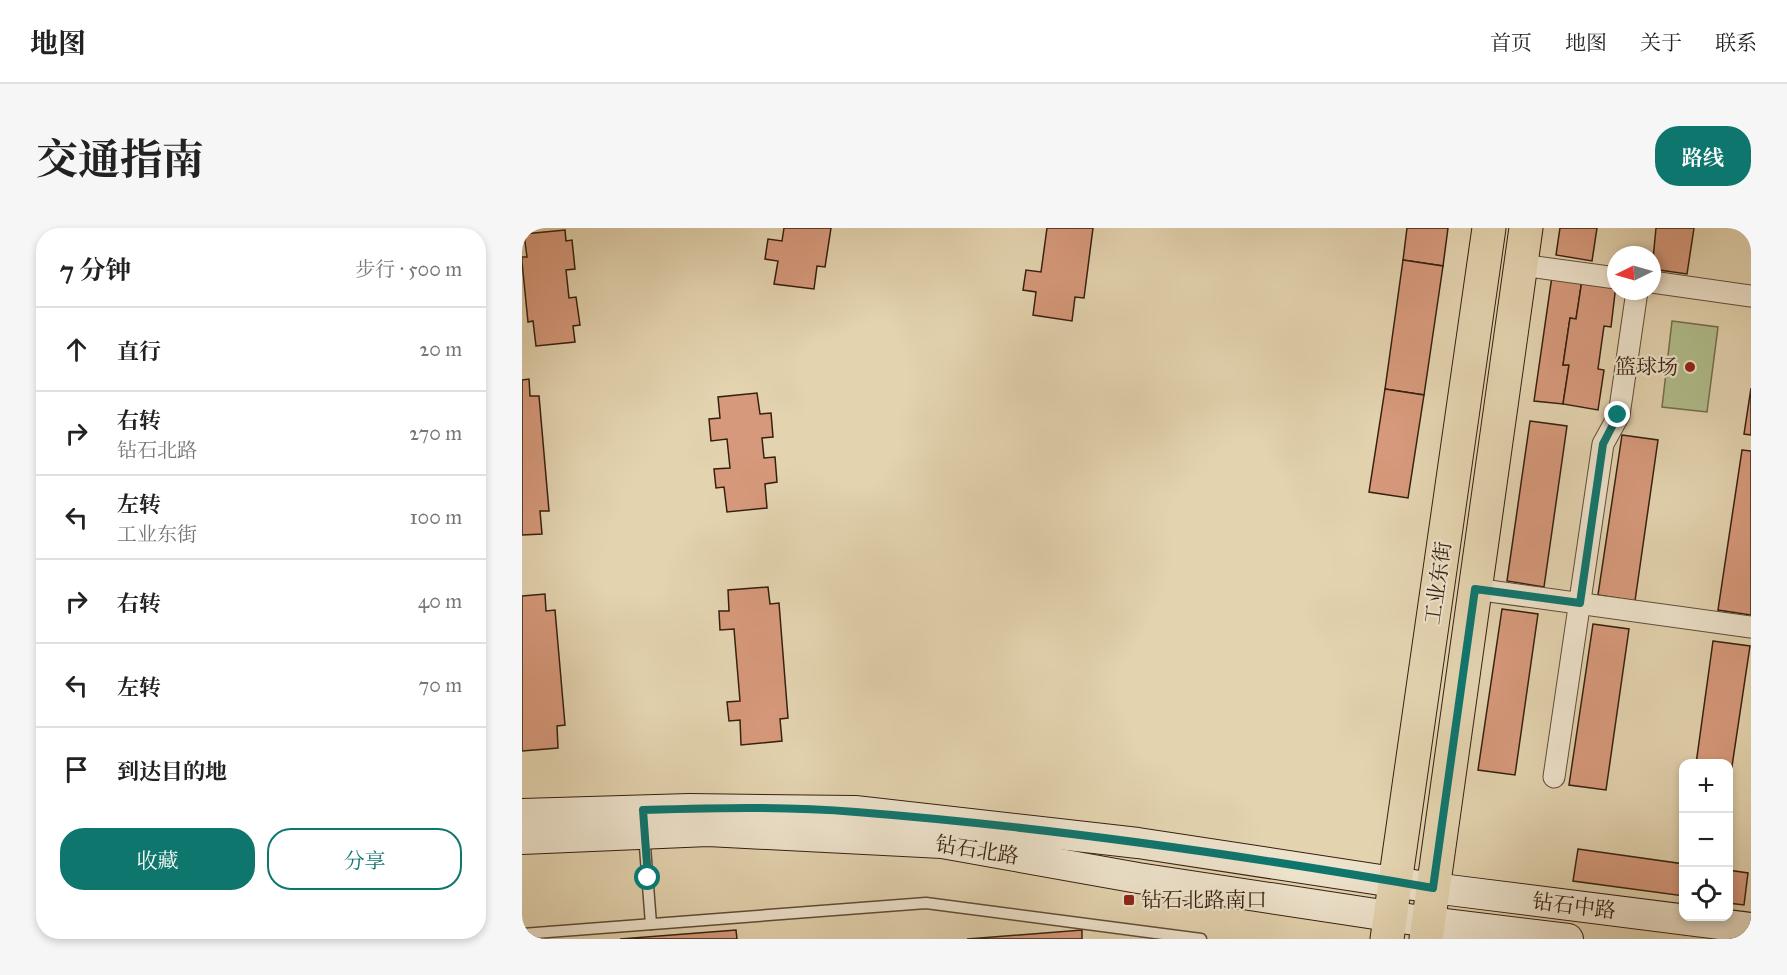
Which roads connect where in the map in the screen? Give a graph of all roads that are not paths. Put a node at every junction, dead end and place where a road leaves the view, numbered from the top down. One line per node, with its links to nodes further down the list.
1 (1489, 228): 15 (main road, 工业东街)
2 (1526, 228): 3 (main road, 工业东街)
3 (1521, 265): 4 (street); 8 (main road, 工业东街)
4 (1607, 277)
5 (1661, 283): 6 (street)
6 (1751, 296)
7 (1636, 300): 9 (street)
8 (1475, 589): 9 (street); 16 (main road, 工业东街)
9 (1580, 603): 10 (street); 11 (street)
10 (1751, 627)
11 (1554, 777)
12 (522, 814): 13 (main road, 钻石北路)
13 (643, 821): 14 (main road, 钻石北路); 15 (main road, 钻石北路); 17 (lane); 18 (main road, 钻石北路)
14 (522, 839)
15 (1395, 882): 16 (main road, 钻石北路); 18 (main road, 工业东街)
16 (1433, 888): 19 (main road, 钻石中路); 20 (main road, 工业东街)
17 (651, 924): 21 (lane); 22 (lane)
18 (1389, 927): 20 (main road, 钻石北路)
19 (1751, 928)
20 (1427, 931): 23 (main road, 钻石中路)
21 (522, 934)
22 (1201, 939)
23 (1568, 939)

